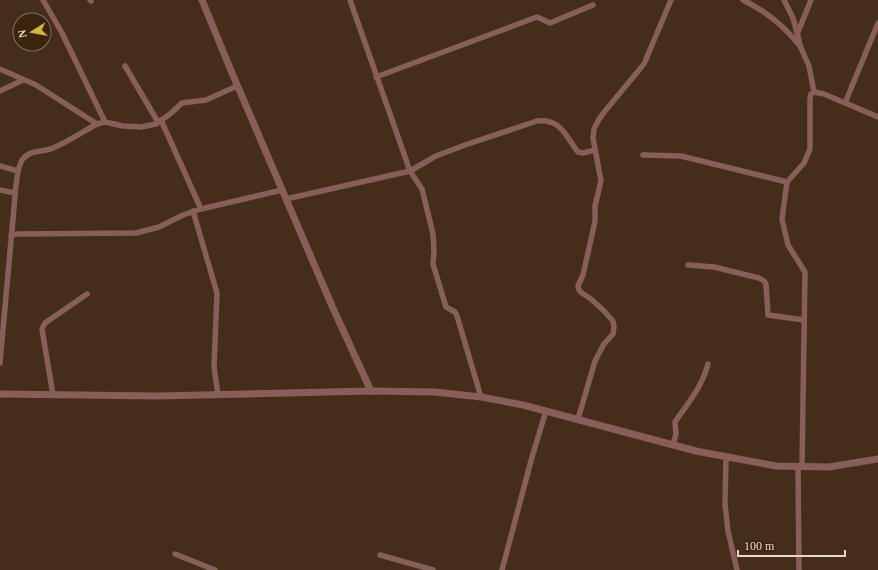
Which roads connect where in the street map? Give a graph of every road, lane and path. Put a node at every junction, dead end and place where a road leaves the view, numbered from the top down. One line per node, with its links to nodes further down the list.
1 (43, 0): 22 (street)
2 (202, 0): 16 (street)
3 (350, 0): 14 (street)
4 (671, 0): 24 (street)
5 (743, 0): 11 (street)
6 (784, 0): 10 (street)
7 (810, 0): 10 (street)
8 (593, 5): 14 (street)
9 (878, 23): 19 (street)
10 (798, 32): 11 (street)
11 (802, 48): 18 (street)
12 (125, 66): 21 (street)
13 (0, 69): 15 (street)
14 (376, 77): 28 (street)
15 (24, 80): 17 (street); 23 (street)
16 (237, 86): 21 (street); 31 (street)
17 (0, 91)
18 (814, 92): 19 (street); 29 (street)
19 (845, 103): 20 (street)
20 (878, 117)
21 (160, 121): 22 (street); 34 (street)
22 (105, 122): 23 (street)
23 (97, 124): 27 (street)
24 (595, 150): 28 (street); 48 (street)
25 (643, 155): 29 (street)
26 (0, 166): 27 (street)
27 (18, 171): 32 (street)
28 (410, 171): 33 (street); 46 (street)
29 (787, 182): 39 (street)
30 (0, 190): 32 (street)
31 (282, 190): 33 (street); 34 (street)
32 (15, 193): 36 (street)
33 (286, 199): 42 (street)
34 (201, 209): 35 (street)
35 (193, 212): 36 (street); 45 (street)
36 (11, 235): 40 (street)
37 (688, 265): 39 (street)
38 (87, 294): 44 (street)
39 (804, 320): 52 (street)
40 (0, 364)
41 (708, 364): 49 (street)
42 (371, 391): 45 (street); 46 (street)
43 (0, 394): 44 (street)
44 (53, 395): 45 (street)
45 (218, 395)
46 (481, 397): 47 (street)
47 (546, 411): 48 (street); 57 (street)
48 (578, 419): 49 (street)
49 (673, 445): 50 (street)
50 (726, 457): 52 (street); 58 (street)
51 (878, 459): 52 (street)
52 (800, 467): 59 (street)
53 (175, 554): 55 (street)
54 (380, 555): 56 (street)
55 (215, 570)
56 (433, 570)
57 (502, 570)
58 (737, 570)
59 (799, 570)

